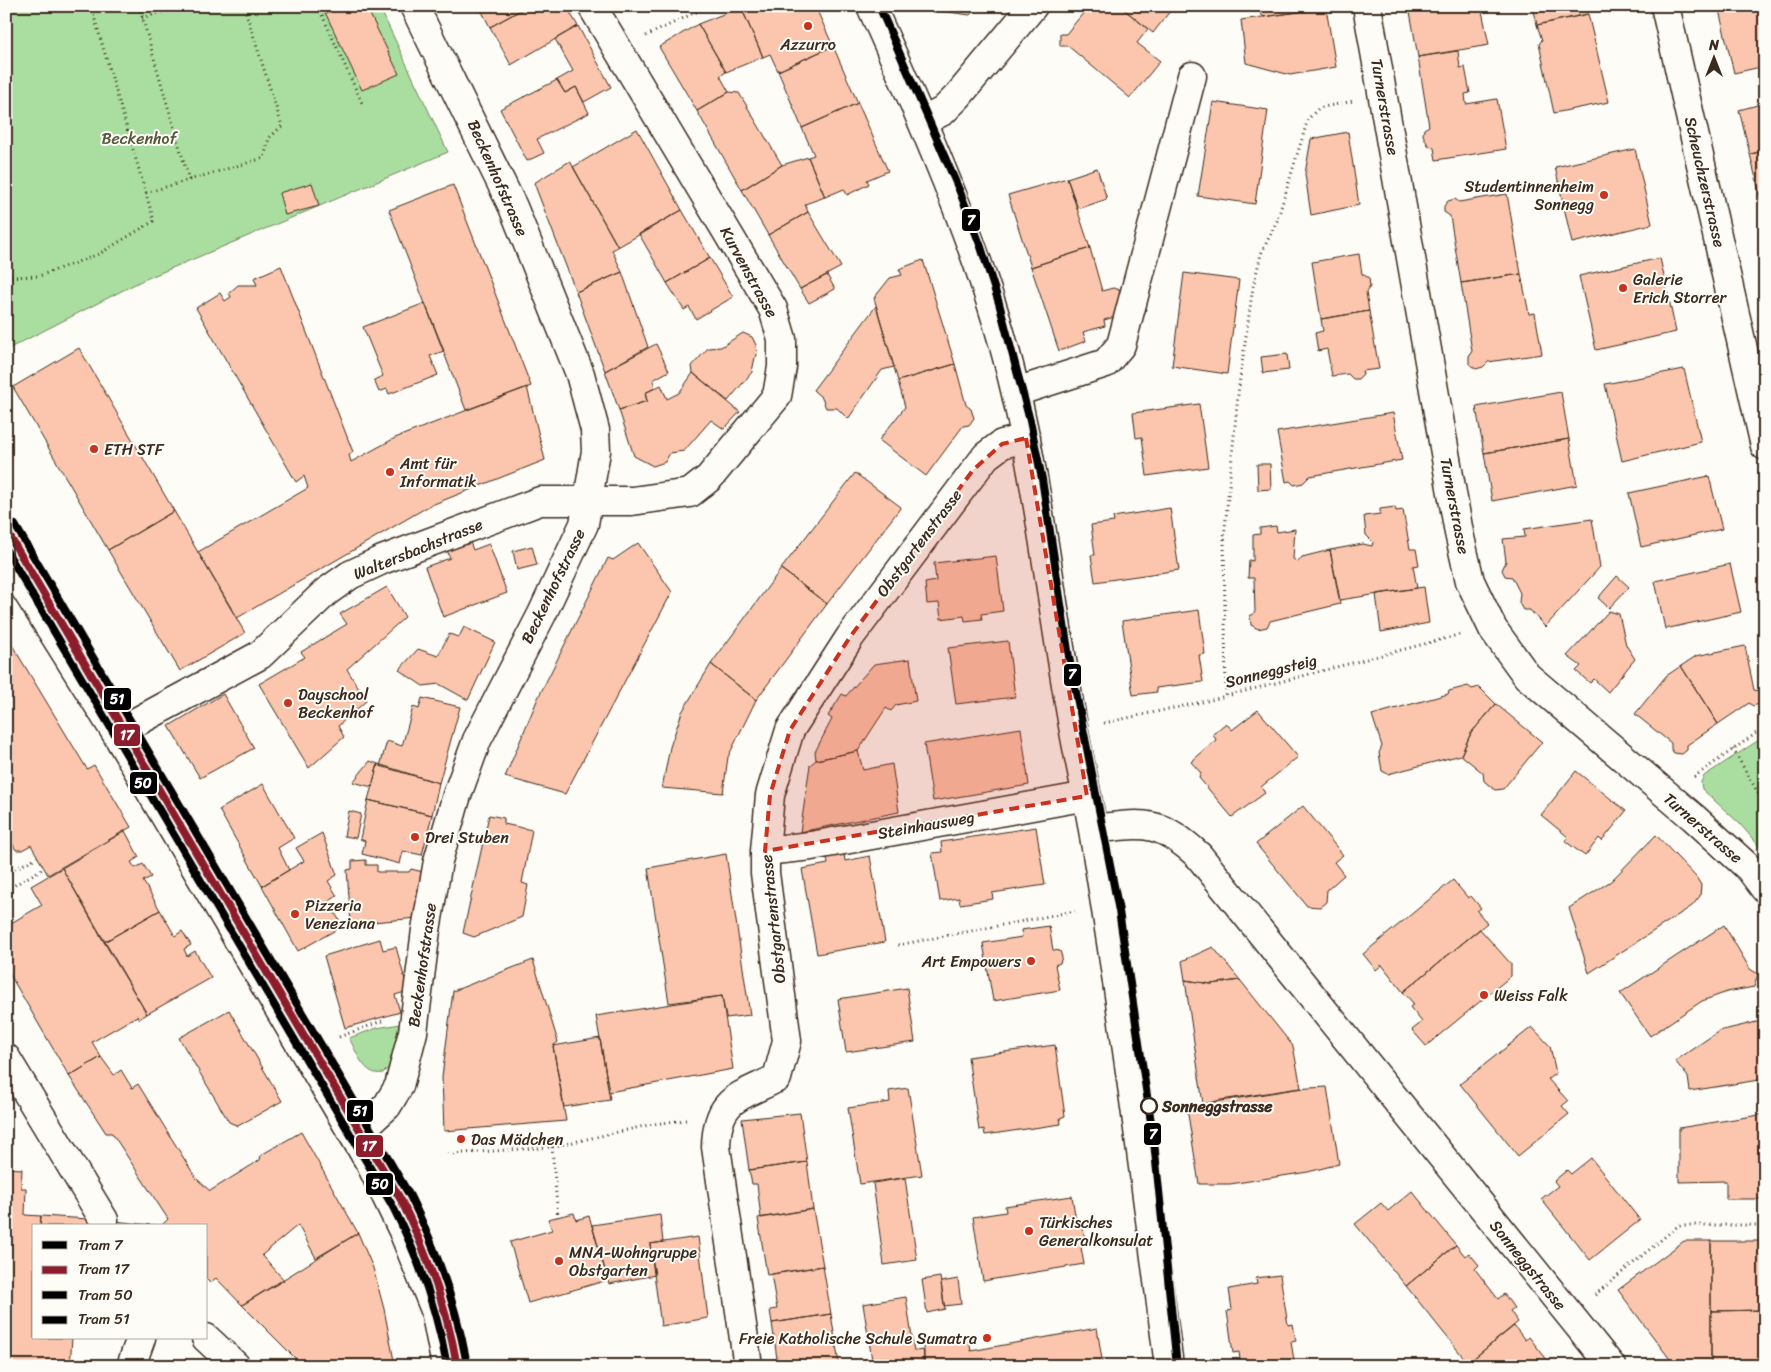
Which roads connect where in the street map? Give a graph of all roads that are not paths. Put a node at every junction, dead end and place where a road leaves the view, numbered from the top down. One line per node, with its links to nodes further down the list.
1 (414, 6): 12 (street, Beckenhofstrasse)
2 (592, 6): 12 (street, Kurvenstrasse)
3 (871, 6): 8 (street)
4 (1034, 6): 8 (street)
5 (1367, 6): 18 (street, Turnerstrasse)
6 (1665, 6): 11 (street, Scheuchzerstrasse)
7 (1192, 76): 9 (street)
8 (922, 122): 9 (street)
9 (1016, 392): 10 (street)
10 (1026, 438): 15 (street); 17 (street, Obstgartenstrasse)
11 (1765, 446)
12 (587, 501): 14 (street, Waltersbachstrasse); 20 (street, Beckenhofstrasse)
13 (6, 558): 14 (street)
14 (116, 733): 20 (street)
15 (1087, 796): 16 (street); 17 (street, Steinhausweg)
16 (1093, 829): 28 (street); 29 (street, Sonneggstrasse)
17 (764, 851): 27 (street, Obstgartenstrasse)
18 (1765, 889)
19 (6, 1058): 21 (street)
20 (354, 1136): 26 (street)
21 (104, 1220)
22 (140, 1340): 24 (street)
23 (208, 1340): 25 (street)
24 (131, 1366)
25 (236, 1366)
26 (446, 1366)
27 (748, 1366)
28 (1169, 1366)
29 (1611, 1366)

